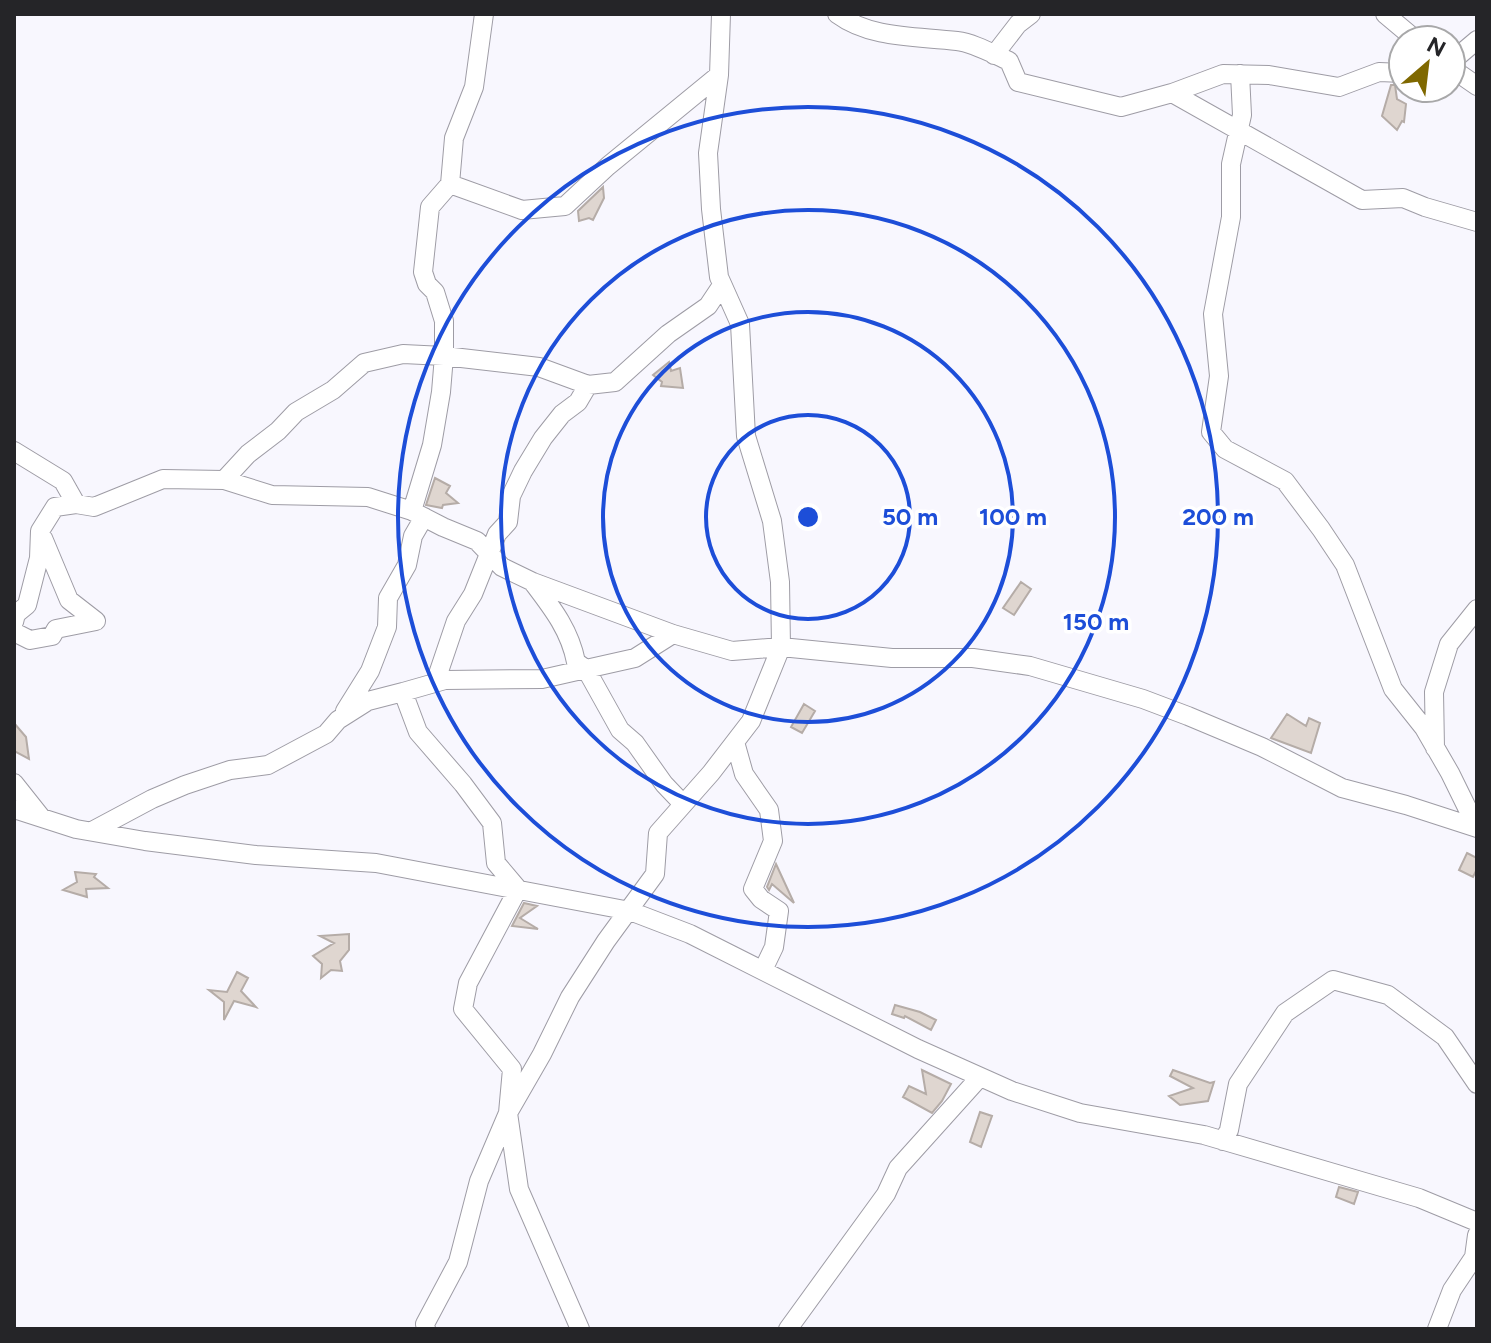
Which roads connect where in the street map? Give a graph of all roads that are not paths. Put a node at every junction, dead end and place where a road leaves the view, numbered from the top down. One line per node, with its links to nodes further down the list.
1 (484, 14): 12 (street)
2 (721, 14): 9 (street)
3 (837, 14): 5 (street)
4 (1031, 14): 6 (street)
5 (874, 22): 6 (street)
6 (994, 55): 10 (street)
7 (1387, 72): 8 (street)
8 (1240, 74): 10 (street); 11 (street)
9 (719, 75): 12 (street); 14 (street)
10 (1172, 93): 11 (street)
11 (1238, 132): 13 (street); 34 (street)
12 (450, 184): 15 (street)
13 (1477, 222)
14 (722, 285): 16 (street); 28 (street)
15 (444, 356): 16 (street); 18 (street); 20 (street)
16 (588, 385): 22 (street)
17 (14, 451): 19 (street)
18 (224, 480): 19 (street); 20 (street)
19 (76, 504): 21 (street)
20 (418, 514): 22 (street); 32 (street)
21 (40, 531): 25 (street); 26 (street)
22 (490, 554): 23 (street); 30 (street)
23 (533, 582): 27 (street); 29 (street)
24 (1477, 609): 34 (street)
25 (14, 622)
26 (14, 632)
27 (673, 634): 28 (street); 29 (street)
28 (781, 647): 33 (street); 34 (street)
29 (586, 669): 30 (street); 36 (street)
30 (435, 683): 31 (street)
31 (403, 692): 32 (street); 40 (street)
32 (338, 720): 39 (street)
33 (735, 742): 36 (street); 42 (street)
34 (1435, 748)
35 (14, 783): 38 (street)
36 (683, 804): 41 (street)
37 (14, 809): 38 (street)
38 (41, 817): 39 (street)
39 (92, 831): 40 (street)
40 (518, 889): 41 (street); 45 (street)
41 (630, 911): 42 (street); 45 (street)
42 (763, 970): 43 (street)
43 (979, 1078): 46 (street); 49 (street)
44 (1477, 1084): 46 (street)
45 (508, 1113): 50 (street); 51 (street)
46 (1223, 1141): 47 (street)
47 (1477, 1222)
48 (1477, 1235): 53 (street)
49 (800, 1321): 52 (street)
50 (426, 1329)
51 (580, 1329)
52 (788, 1329)
53 (1437, 1329)

